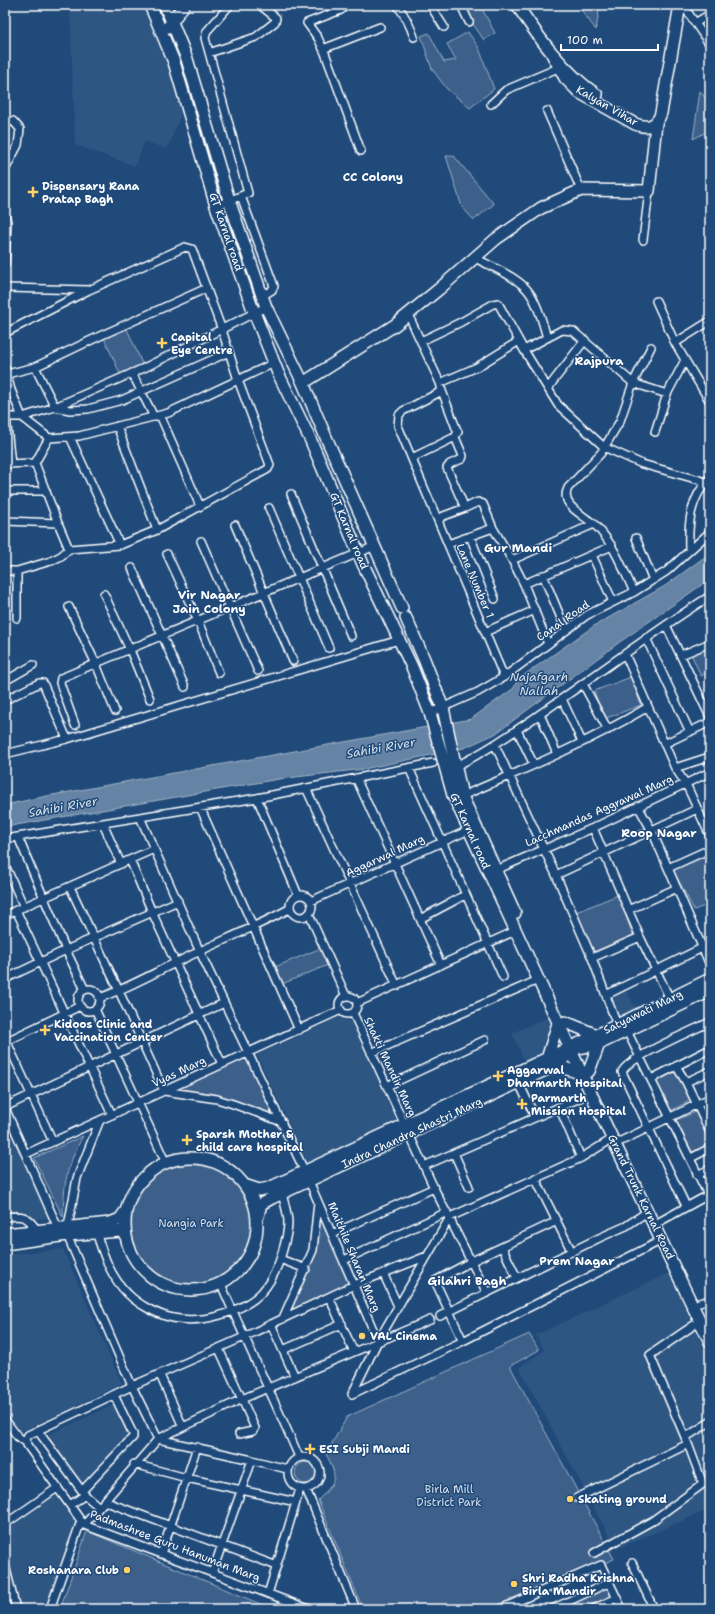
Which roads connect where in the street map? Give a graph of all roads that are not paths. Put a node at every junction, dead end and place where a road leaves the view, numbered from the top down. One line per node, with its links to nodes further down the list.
1 (150, 5): 14 (main road, GT Karnal road)
2 (184, 5): 15 (main road); 22 (main road)
3 (230, 5): 25 (street)
4 (260, 5): 25 (street)
5 (347, 5): 24 (street)
6 (397, 5): 21 (street)
7 (430, 5): 19 (street)
8 (461, 5): 16 (street)
9 (517, 5): 26 (main road)
10 (674, 5): 30 (main road)
11 (682, 5): 17 (street); 30 (main road)
12 (168, 7): 14 (main road); 15 (main road, GT Karnal road)
13 (710, 14): 17 (street)
14 (157, 21): 20 (main road, GT Karnal road)
15 (172, 22): 20 (main road); 22 (main road, GT Karnal road)
16 (469, 22)
17 (695, 23): 23 (street)
18 (380, 27): 24 (street)
19 (444, 27)
20 (162, 33): 38 (main road, GT Karnal road)
21 (414, 37)
22 (179, 40): 37 (main road, GT Karnal road)
23 (709, 43)
24 (323, 49): 32 (street)
25 (209, 53): 36 (street)
26 (552, 54): 27 (main road, Kalyan Vihar); 30 (main road)
27 (558, 68): 28 (street); 30 (main road, Kalyan Vihar)
28 (491, 104)
29 (548, 111): 34 (street)
30 (654, 121): 35 (main road)
31 (5, 122): 33 (street)
32 (361, 151)
33 (5, 170)
34 (581, 190): 35 (main road); 41 (main road)
35 (649, 191): 40 (street)
36 (240, 196): 37 (street); 46 (street)
37 (230, 200): 38 (street); 46 (main road, GT Karnal road)
38 (216, 206): 49 (main road, GT Karnal road)
39 (5, 215): 42 (street)
40 (643, 240)
41 (475, 258): 50 (main road); 54 (street)
42 (5, 264)
43 (5, 288): 45 (street)
44 (207, 288): 45 (street); 52 (street); 64 (street)
45 (89, 290): 53 (street)
46 (262, 296): 48 (main road, GT Karnal road)
47 (656, 302): 58 (street)
48 (266, 308): 49 (street); 68 (main road, GT Karnal road)
49 (254, 314): 52 (street); 63 (main road, GT Karnal road)
50 (408, 314): 56 (street); 68 (main road)
51 (710, 321): 58 (street)
52 (222, 330): 61 (street); 66 (street)
53 (5, 332)
54 (547, 338): 55 (street); 60 (street)
55 (585, 340): 70 (street); 71 (street)
56 (421, 341): 57 (street); 69 (street)
57 (519, 341): 60 (street); 69 (street)
58 (675, 343): 62 (street)
59 (651, 347): 70 (street)
60 (524, 350): 71 (street)
61 (229, 352): 67 (street); 73 (street)
62 (685, 360): 75 (street); 76 (street)
63 (274, 363): 67 (street); 114 (main road, GT Karnal road)
64 (35, 367): 65 (street); 77 (street)
65 (6, 371): 72 (street)
66 (132, 373): 73 (street); 77 (street)
67 (238, 380): 78 (street); 94 (street)
68 (303, 383): 110 (main road, GT Karnal road)
69 (440, 383): 74 (street)
70 (633, 383): 75 (street); 86 (street)
71 (548, 388): 86 (street)
72 (8, 390): 80 (street)
73 (141, 391): 77 (street); 78 (street)
74 (442, 392): 84 (street); 87 (street, Lane Number 1)
75 (667, 394): 82 (street)
76 (709, 398)
77 (55, 406): 80 (street)
78 (157, 416): 81 (street); 94 (street)
79 (6, 417): 80 (street); 89 (street)
80 (22, 417): 85 (street)
81 (117, 426): 83 (street); 103 (street)
82 (655, 432)
83 (70, 437): 85 (street); 109 (street)
84 (455, 437): 87 (street); 96 (street)
85 (49, 438): 88 (street)
86 (604, 447): 90 (street); 100 (street)
87 (412, 458): 98 (street, Lane Number 1)
88 (35, 463): 89 (street); 92 (street)
89 (8, 464)
90 (709, 481): 113 (street)
91 (5, 491): 92 (street)
92 (46, 491): 99 (street)
93 (291, 494): 119 (street)
94 (200, 506): 103 (street)
95 (269, 508): 123 (street)
96 (465, 508): 98 (street); 102 (street)
97 (5, 521): 99 (street)
98 (439, 521): 108 (street, Lane Number 1)
99 (58, 523): 112 (street)
100 (594, 524): 111 (street); 117 (street)
101 (236, 525): 127 (street)
102 (493, 528): 105 (street); 117 (street)
103 (158, 530): 109 (street)
104 (710, 532): 113 (street, Canal Road)
105 (470, 536): 108 (street); 130 (street)
106 (636, 538): 124 (street)
107 (201, 541): 133 (street)
108 (448, 544): 139 (street, Lane Number 1)
109 (120, 545): 112 (street)
110 (375, 546): 114 (street); 150 (main road, GT Karnal road)
111 (612, 546): 116 (street); 126 (street)
112 (69, 548): 121 (street)
113 (689, 550): 124 (street, Canal Road)
114 (358, 553): 119 (street); 143 (main road, GT Karnal road)
115 (167, 554): 136 (street)
116 (592, 555): 122 (street); 131 (street)
117 (512, 560): 125 (street)
118 (132, 568): 140 (street)
119 (322, 568): 123 (street); 141 (street)
120 (5, 570): 121 (street)
121 (17, 571): 135 (street)
122 (543, 575): 125 (street); 138 (street)
123 (299, 578): 127 (street); 146 (street)
124 (653, 580): 126 (street, Canal Road)
125 (524, 584): 134 (street)
126 (634, 592): 131 (street, Canal Road)
127 (265, 593): 133 (street); 151 (street)
128 (104, 594): 147 (street)
129 (710, 596): 137 (street)
130 (495, 599)
131 (613, 602): 138 (street, Canal Road)
132 (69, 607): 152 (street)
133 (230, 607): 136 (street); 155 (street)
134 (535, 610): 139 (street); 145 (street)
135 (17, 618)
136 (198, 621): 140 (street); 156 (street)
137 (666, 625): 142 (street); 149 (street)
138 (566, 630): 145 (street, Canal Road)
139 (485, 632): 157 (street, Lane Number 1)
140 (163, 636): 147 (street); 160 (street)
141 (351, 636)
142 (646, 638): 148 (street); 174 (street)
143 (399, 640): 153 (main road, GT Karnal road); 175 (street)
144 (710, 642): 149 (street)
145 (548, 644): 157 (street, Canal Road)
146 (329, 648)
147 (130, 650): 152 (street); 161 (street)
148 (625, 654): 159 (street); 164 (street)
149 (680, 655): 168 (street)
150 (424, 659): 153 (street); 165 (main road, GT Karnal road)
151 (293, 661)
152 (96, 664): 166 (street); 171 (street)
153 (411, 665): 169 (main road, GT Karnal road)
154 (33, 666): 158 (street)
155 (258, 671)
156 (218, 673)
157 (504, 677): 165 (street, Canal Road)
158 (5, 681)
159 (583, 684): 162 (street); 173 (street)
160 (185, 687)
161 (150, 699)
162 (562, 699): 167 (street); 176 (street)
163 (5, 700): 175 (street)
164 (648, 707): 173 (street); 177 (street)
165 (443, 708): 169 (street, Canal Road); 182 (main road, GT Karnal road)
166 (115, 710)
167 (540, 714): 172 (street); 180 (street)
168 (710, 717)
169 (431, 718): 182 (main road, GT Karnal road)
170 (710, 722): 174 (street)
171 (75, 725)
172 (517, 730): 178 (street); 183 (street)
173 (608, 730): 176 (street)
174 (690, 732): 177 (street)
175 (67, 739): 179 (street)
176 (582, 742): 180 (street)
177 (664, 744): 186 (street)
178 (495, 745): 182 (street); 188 (street)
179 (5, 754)
180 (557, 754): 183 (street)
181 (708, 757): 184 (street); 186 (street)
182 (447, 762): 185 (street); 192 (main road, GT Karnal road); 200 (main road, GT Karnal road)
183 (534, 765): 188 (street)
184 (710, 765)
185 (409, 768): 189 (street); 205 (street)
186 (675, 768): 190 (street)
187 (710, 772): 190 (street, Lacchmandas Aggrawal Marg)
188 (509, 776): 192 (street); 206 (street)
189 (356, 778): 191 (street); 212 (street)
190 (686, 784): 194 (street, Lacchmandas Aggrawal Marg); 196 (street)
191 (306, 788): 193 (street); 218 (street)
192 (462, 796): 215 (main road, GT Karnal road)
193 (257, 798): 195 (street); 221 (street)
194 (638, 806): 199 (street, Lacchmandas Aggrawal Marg); 201 (street)
195 (200, 807): 197 (street); 234 (street)
196 (697, 809): 201 (street); 202 (street)
197 (140, 817): 198 (street); 207 (street, Maithile Sharan Marg)
198 (103, 824): 203 (street); 211 (street)
199 (593, 828): 206 (street, Lacchmandas Aggrawal Marg); 209 (street)
200 (469, 830): 205 (street, Aggarwal Marg); 235 (main road, GT Karnal road)
201 (652, 831): 209 (street); 214 (street)
202 (710, 836)
203 (18, 837): 204 (street); 223 (street)
204 (5, 840)
205 (443, 842): 212 (street, Aggarwal Marg); 222 (street)
206 (543, 848): 215 (street, Lacchmandas Aggrawal Marg); 216 (street)
207 (154, 849): 210 (street); 224 (street, Maithile Sharan Marg)
208 (710, 849): 214 (street)
209 (605, 853): 216 (street); 229 (street)
210 (130, 860): 211 (street); 230 (street)
211 (121, 864): 219 (street)
212 (394, 864): 218 (street, Aggarwal Marg); 233 (street)
213 (5, 865): 217 (street)
214 (668, 868): 220 (street)
215 (496, 870): 269 (main road, GT Karnal road)
216 (556, 875): 243 (street)
217 (7, 876): 226 (street)
218 (350, 884): 225 (street, Aggarwal Marg); 253 (street)
219 (70, 887): 223 (street); 237 (street)
220 (677, 888): 229 (street); 240 (street)
221 (298, 895): 225 (street); 227 (street)
222 (465, 895): 233 (street); 238 (street)
223 (44, 898): 226 (street); 241 (street)
224 (178, 901): 230 (street); 242 (street, Maithile Sharan Marg)
225 (311, 901): 231 (street)
226 (24, 907): 228 (street)
227 (290, 909): 231 (street); 234 (street)
228 (16, 910): 232 (street); 244 (street)
229 (628, 910): 236 (street)
230 (152, 912): 237 (street); 245 (street)
231 (309, 914): 258 (street)
232 (5, 916)
233 (420, 919): 246 (street)
234 (254, 928): 242 (street); 272 (street)
235 (515, 931): 238 (street); 252 (main road, GT Karnal road)
236 (640, 937): 243 (street); 248 (street)
237 (94, 938): 241 (street); 255 (street)
238 (487, 944): 246 (street); 249 (street)
239 (710, 944): 240 (street)
240 (703, 948): 247 (street); 248 (street)
241 (66, 950): 244 (street); 254 (street)
242 (200, 952): 245 (street); 261 (street, Maithile Sharan Marg)
243 (592, 958): 257 (street)
244 (40, 962): 250 (street); 267 (street)
245 (176, 962): 255 (street); 268 (street)
246 (441, 965): 253 (street)
247 (710, 965)
248 (657, 970): 257 (street); 260 (street)
249 (502, 977)
250 (5, 979)
251 (710, 979): 260 (main road, Satyawati Marg)
252 (538, 980): 269 (main road, GT Karnal road); 280 (street)
253 (397, 986): 262 (street)
254 (85, 990): 259 (street); 263 (street)
255 (119, 991): 259 (street); 277 (street)
256 (710, 991): 273 (main road, Satyawati Marg)
257 (606, 995): 271 (street)
258 (346, 996): 262 (street); 265 (street)
259 (99, 998): 264 (street)
260 (670, 999): 271 (main road, Satyawati Marg)
261 (224, 1003): 268 (street); 281 (street, Maithile Sharan Marg)
262 (358, 1003): 266 (street)
263 (80, 1006): 264 (street); 267 (street)
264 (95, 1009): 282 (street)
265 (341, 1010): 266 (street); 272 (street, Vyas Marg)
266 (353, 1013): 280 (street, Shakti Mandir Marg)
267 (65, 1014): 274 (street); 286 (street)
268 (199, 1014): 277 (street); 285 (street)
269 (562, 1022): 276 (main road); 278 (main road, GT Karnal road); 284 (main road)
270 (710, 1022): 283 (street)
271 (617, 1025): 276 (main road, Satyawati Marg)
272 (299, 1030): 281 (street, Vyas Marg)
273 (627, 1031): 276 (main road, Satyawati Marg); 283 (street)
274 (6, 1040): 295 (street)
275 (485, 1040): 293 (street)
276 (598, 1040): 278 (main road, Satyawati Marg); 289 (main road)
277 (141, 1041): 282 (street); 294 (street)
278 (574, 1048): 284 (main road, Indra Chandra Shastri Marg); 289 (main road, Grand Trunk Karnal Road)
279 (710, 1048): 287 (street)
280 (371, 1052): 293 (street, Shakti Mandir Marg)
281 (248, 1053): 285 (street, Vyas Marg); 306 (street, Maithile Sharan Marg)
282 (116, 1054): 286 (street); 298 (street)
283 (640, 1057): 290 (street); 308 (street)
284 (551, 1062): 289 (main road); 292 (main road, Indra Chandra Shastri Marg); 309 (main road, Indra Chandra Shastri Marg)
285 (222, 1064): 294 (street, Vyas Marg)
286 (89, 1066): 295 (street); 302 (street)
287 (676, 1066): 290 (street); 291 (street)
288 (710, 1071): 291 (street)
289 (585, 1073): 311 (main road, Grand Trunk Karnal Road)
290 (651, 1079): 304 (street)
291 (686, 1082): 299 (street)
292 (519, 1083): 303 (street); 309 (main road, Indra Chandra Shastri Marg)
293 (387, 1086): 309 (street, Shakti Mandir Marg)
294 (164, 1091): 298 (street, Vyas Marg); 306 (street)
295 (31, 1094): 300 (street); 312 (street)
296 (580, 1098): 301 (street)
297 (710, 1098): 299 (street)
298 (138, 1103): 302 (street, Vyas Marg); 318 (street)
299 (697, 1104): 304 (street); 307 (street)
300 (5, 1107): 315 (street)
301 (559, 1107): 303 (street); 316 (street)
302 (112, 1115): 305 (street, Vyas Marg)
303 (535, 1117): 314 (street)
304 (670, 1117): 308 (street); 317 (street)
305 (100, 1120): 312 (street, Vyas Marg); 339 (street)
306 (282, 1122): 322 (street, Maithile Sharan Marg)
307 (708, 1123): 310 (street)
308 (648, 1128): 311 (street); 330 (street)
309 (407, 1130): 319 (street, Shakti Mandir Marg); 322 (main road, Indra Chandra Shastri Marg)
310 (710, 1132)
311 (617, 1140): 316 (street); 332 (main road, Grand Trunk Karnal Road); 337 (main road, Grand Trunk Karnal Road)
312 (53, 1142): 315 (street, Vyas Marg)
313 (710, 1148): 317 (street)
314 (454, 1153): 319 (street); 325 (street)
315 (26, 1154): 339 (street)
316 (581, 1158): 323 (street)
317 (691, 1158): 321 (street)
318 (165, 1161): 324 (main road); 331 (main road)
319 (424, 1166): 326 (street, Shakti Mandir Marg)
320 (710, 1169): 321 (street)
321 (697, 1175): 328 (street)
322 (307, 1176): 324 (main road, Indra Chandra Shastri Marg); 327 (main road, Indra Chandra Shastri Marg); 329 (street, Maithile Sharan Marg)
323 (535, 1178): 333 (street); 336 (street)
324 (246, 1186): 334 (main road)
325 (469, 1186)
326 (434, 1188): 333 (street, Shakti Mandir Marg); 342 (street)
327 (282, 1193): 334 (main road, Indra Chandra Shastri Marg); 349 (street)
328 (709, 1196): 330 (street)
329 (318, 1202): 342 (street, Maithile Sharan Marg); 352 (street)
330 (686, 1206): 337 (street)
331 (125, 1212): 339 (main road); 343 (main road)
332 (647, 1212): 344 (main road, Grand Trunk Karnal Road); 347 (street)
333 (448, 1214): 348 (street); 350 (street); 351 (street, Shakti Mandir Marg)
334 (258, 1216): 355 (main road)
335 (5, 1217): 338 (street)
336 (557, 1221): 346 (street); 347 (street)
337 (659, 1222): 360 (main road, Grand Trunk Karnal Road)
338 (38, 1230): 339 (main road); 341 (main road)
339 (64, 1230): 340 (main road); 345 (main road); 380 (street)
340 (96, 1232): 343 (main road); 363 (street)
341 (5, 1234)
342 (332, 1234): 350 (street, Maithile Sharan Marg)
343 (125, 1235): 355 (main road)
344 (662, 1240): 367 (main road, Grand Trunk Karnal Road); 372 (street)
345 (5, 1244)
346 (502, 1247): 351 (street); 354 (street)
347 (572, 1252): 354 (street)
348 (427, 1256): 353 (street); 361 (street)
349 (280, 1259): 352 (street); 363 (street)
350 (344, 1260): 356 (street, Maithile Sharan Marg)
351 (472, 1262): 357 (street, Shakti Mandir Marg); 362 (street)
352 (306, 1268): 365 (street)
353 (383, 1273): 356 (street); 361 (street)
354 (517, 1278): 357 (street)
355 (221, 1284): 363 (street)
356 (354, 1285): 358 (street); 373 (street, Maithile Sharan Marg)
357 (487, 1293): 362 (street)
358 (329, 1297): 365 (street); 369 (street)
359 (710, 1300): 360 (street)
360 (699, 1303): 370 (main road, Grand Trunk Karnal Road)
361 (398, 1306): 373 (street)
362 (448, 1311): 364 (street); 372 (street)
363 (233, 1312): 371 (street)
364 (440, 1316)
365 (284, 1318): 368 (street)
366 (430, 1320): 373 (street)
367 (700, 1321): 374 (main road, Grand Trunk Karnal Road); 390 (street)
368 (271, 1324): 371 (street); 376 (street)
369 (342, 1324): 376 (street); 377 (street)
370 (710, 1327)
371 (244, 1337): 375 (street); 381 (street)
372 (463, 1341): 373 (street)
373 (378, 1342): 377 (street)
374 (710, 1342)
375 (219, 1349): 378 (street); 383 (street)
376 (283, 1350): 379 (street)
377 (354, 1352): 379 (street)
378 (160, 1375): 380 (street); 386 (street)
379 (295, 1377): 381 (street)
380 (132, 1386): 382 (street); 389 (street)
381 (269, 1388): 383 (street); 393 (street)
382 (114, 1395): 387 (street); 401 (street)
383 (242, 1399): 386 (street); 388 (street)
384 (5, 1420): 391 (street, Padmashree Guru Hanuman Marg)
385 (710, 1422): 390 (street)
386 (183, 1427): 389 (street)
387 (38, 1431): 391 (street); 401 (street)
388 (239, 1434)
389 (158, 1439): 392 (street); 395 (street)
390 (687, 1440): 402 (street); 411 (street)
391 (26, 1442): 398 (street, Padmashree Guru Hanuman Marg)
392 (197, 1448): 394 (street); 397 (street)
393 (299, 1457): 396 (street); 399 (street)
394 (252, 1460): 396 (street); 400 (street)
395 (134, 1464): 397 (street); 403 (street)
396 (287, 1470): 399 (street)
397 (187, 1478): 400 (street); 409 (street)
398 (57, 1488): 405 (street, Padmashree Guru Hanuman Marg); 408 (street)
399 (303, 1489): 404 (street); 425 (street)
400 (241, 1490): 404 (street); 410 (street)
401 (84, 1493): 405 (street); 406 (street)
402 (577, 1498)
403 (104, 1501): 406 (street); 409 (street)
404 (296, 1502): 415 (street)
405 (70, 1505): 407 (street, Padmashree Guru Hanuman Marg)
406 (98, 1507): 407 (street)
407 (82, 1523): 412 (street, Padmashree Guru Hanuman Marg); 423 (street)
408 (5, 1524)
409 (171, 1527): 410 (street); 412 (street)
410 (222, 1546): 415 (street); 416 (street)
411 (594, 1553)
412 (161, 1554): 416 (street, Padmashree Guru Hanuman Marg)
413 (632, 1563): 429 (street)
414 (5, 1565): 422 (street)
415 (277, 1566): 418 (street)
416 (212, 1573): 418 (street, Padmashree Guru Hanuman Marg)
417 (610, 1582): 419 (street); 420 (street); 426 (street)
418 (268, 1594): 424 (street, Padmashree Guru Hanuman Marg)
419 (617, 1598): 427 (street); 428 (street)
420 (504, 1608)
421 (710, 1608): 430 (street)
422 (16, 1609)
423 (50, 1609)
424 (309, 1609)
425 (356, 1609)
426 (552, 1609)
427 (593, 1609)
428 (622, 1609)
429 (654, 1609)
430 (707, 1609)

